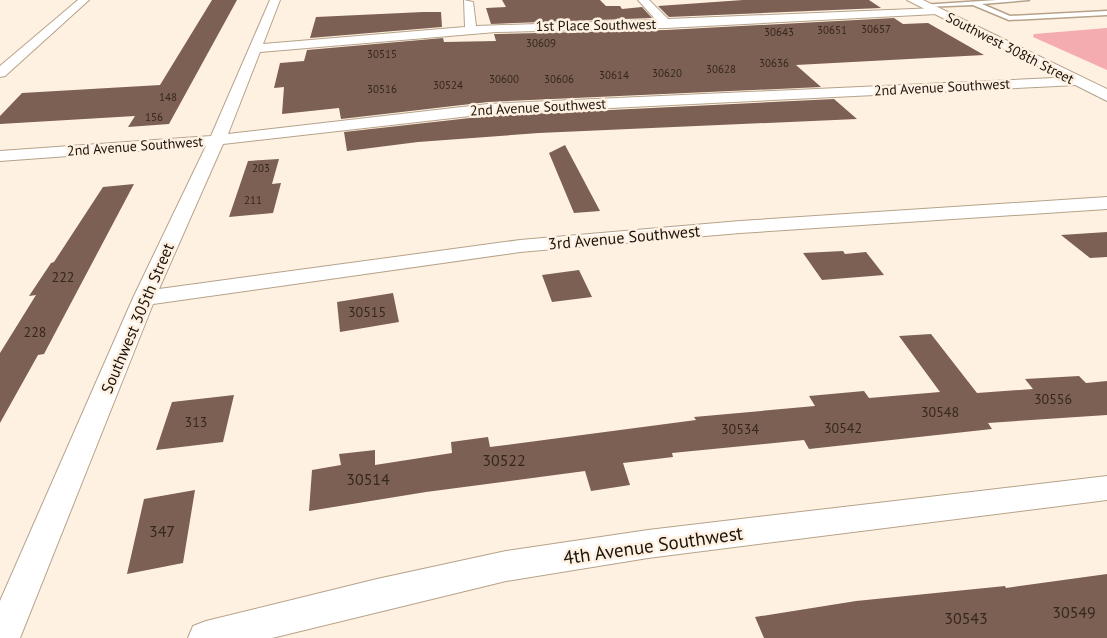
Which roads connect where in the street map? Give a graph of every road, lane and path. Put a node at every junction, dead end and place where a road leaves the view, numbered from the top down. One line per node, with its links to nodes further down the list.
1 (84, 0): 14 (street)
2 (275, 0): 13 (street, Southwest 305th Street)
3 (643, 0): 11 (street)
4 (1026, 0): 6 (lane)
5 (468, 2): 12 (street)
6 (977, 2): 8 (lane); 9 (lane)
7 (822, 4): 10 (street)
8 (925, 5): 10 (street, 1st Place Southwest); 15 (street, Southwest 308th Street)
9 (1107, 13)
10 (841, 16): 11 (street, 1st Place Southwest)
11 (666, 24): 12 (street, 1st Place Southwest)
12 (471, 30): 13 (street, 1st Place Southwest)
13 (254, 49): 17 (street, Southwest 305th Street)
14 (0, 73)
15 (1077, 81): 16 (street, Southwest 308th Street); 17 (street, 2nd Avenue Southwest)
16 (1107, 96)
17 (217, 140): 18 (street, 2nd Avenue Southwest); 20 (street, Southwest 305th Street)
18 (0, 156)
19 (1107, 203): 20 (street, 3rd Avenue Southwest)
20 (144, 298): 22 (street, Southwest 305th Street)
21 (1107, 488): 23 (street, 4th Avenue Southwest)
22 (2, 638)
23 (206, 638)

